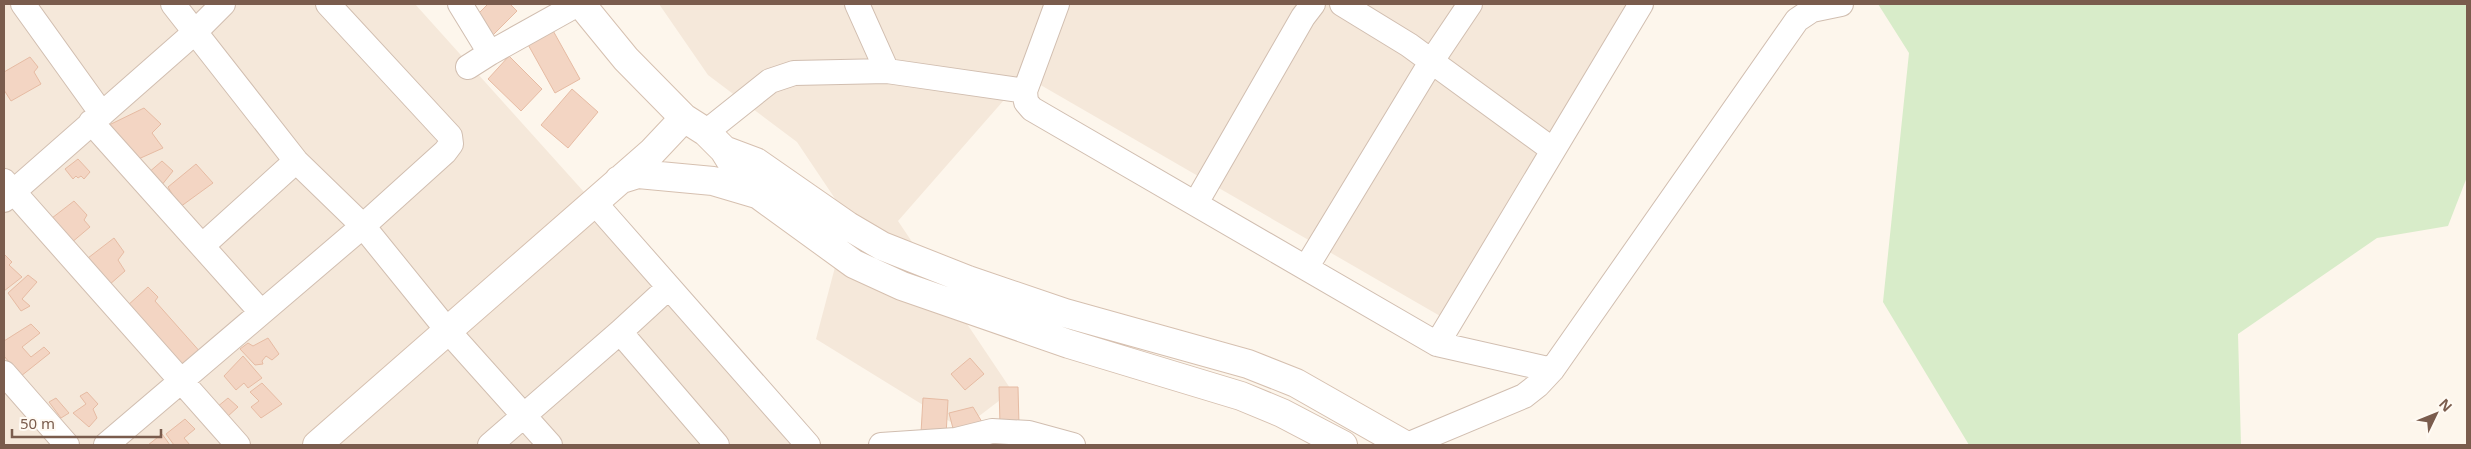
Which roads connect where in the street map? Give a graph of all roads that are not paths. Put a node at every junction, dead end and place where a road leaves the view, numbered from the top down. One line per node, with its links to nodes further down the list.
1 (23, 4): 20 (street)
2 (172, 4): 14 (street)
3 (223, 4): 14 (street)
4 (328, 4): 29 (street)
5 (460, 4): 15 (street)
6 (580, 4): 15 (street); 21 (main road)
7 (857, 4): 18 (street)
8 (1058, 4): 19 (street)
9 (1313, 4): 28 (street)
10 (1342, 4): 16 (street)
11 (1470, 4): 16 (street)
12 (1641, 4): 22 (street)
13 (1841, 4): 38 (street)
14 (194, 33): 20 (street); 23 (street)
15 (490, 53): 17 (street)
16 (1430, 62): 22 (street); 31 (street)
17 (468, 67)
18 (887, 71): 19 (street); 21 (street)
19 (1024, 91): 28 (street)
20 (96, 118): 25 (street); 30 (street)
21 (705, 133): 24 (main road); 26 (main road); 36 (main road)
22 (1553, 150): 37 (street)
23 (296, 161): 29 (street); 30 (street)
24 (620, 180): 26 (main road); 27 (main road)
25 (7, 191): 41 (street)
26 (759, 195): 40 (main road)
27 (594, 202): 32 (street); 34 (main road)
28 (1196, 203): 31 (street)
29 (363, 226): 33 (street); 34 (street)
30 (202, 246): 33 (street)
31 (1306, 268): 37 (street)
32 (668, 287): 35 (street); 50 (street)
33 (261, 312): 41 (street)
34 (448, 331): 42 (street); 46 (main road)
35 (620, 332): 42 (street); 49 (street)
36 (1177, 342): 40 (main road); 54 (main road)
37 (1437, 344): 38 (street)
38 (1552, 370): 54 (street)
39 (4, 373): 43 (street)
40 (1169, 373): 53 (main road)
41 (181, 381): 44 (street); 45 (street)
42 (523, 414): 47 (street); 48 (street)
43 (67, 445)
44 (106, 445)
45 (238, 445)
46 (318, 445)
47 (490, 445)
48 (550, 445)
49 (717, 445)
50 (808, 445)
51 (881, 445): 52 (street)
52 (1073, 445)
53 (1343, 445)
54 (1406, 445)

